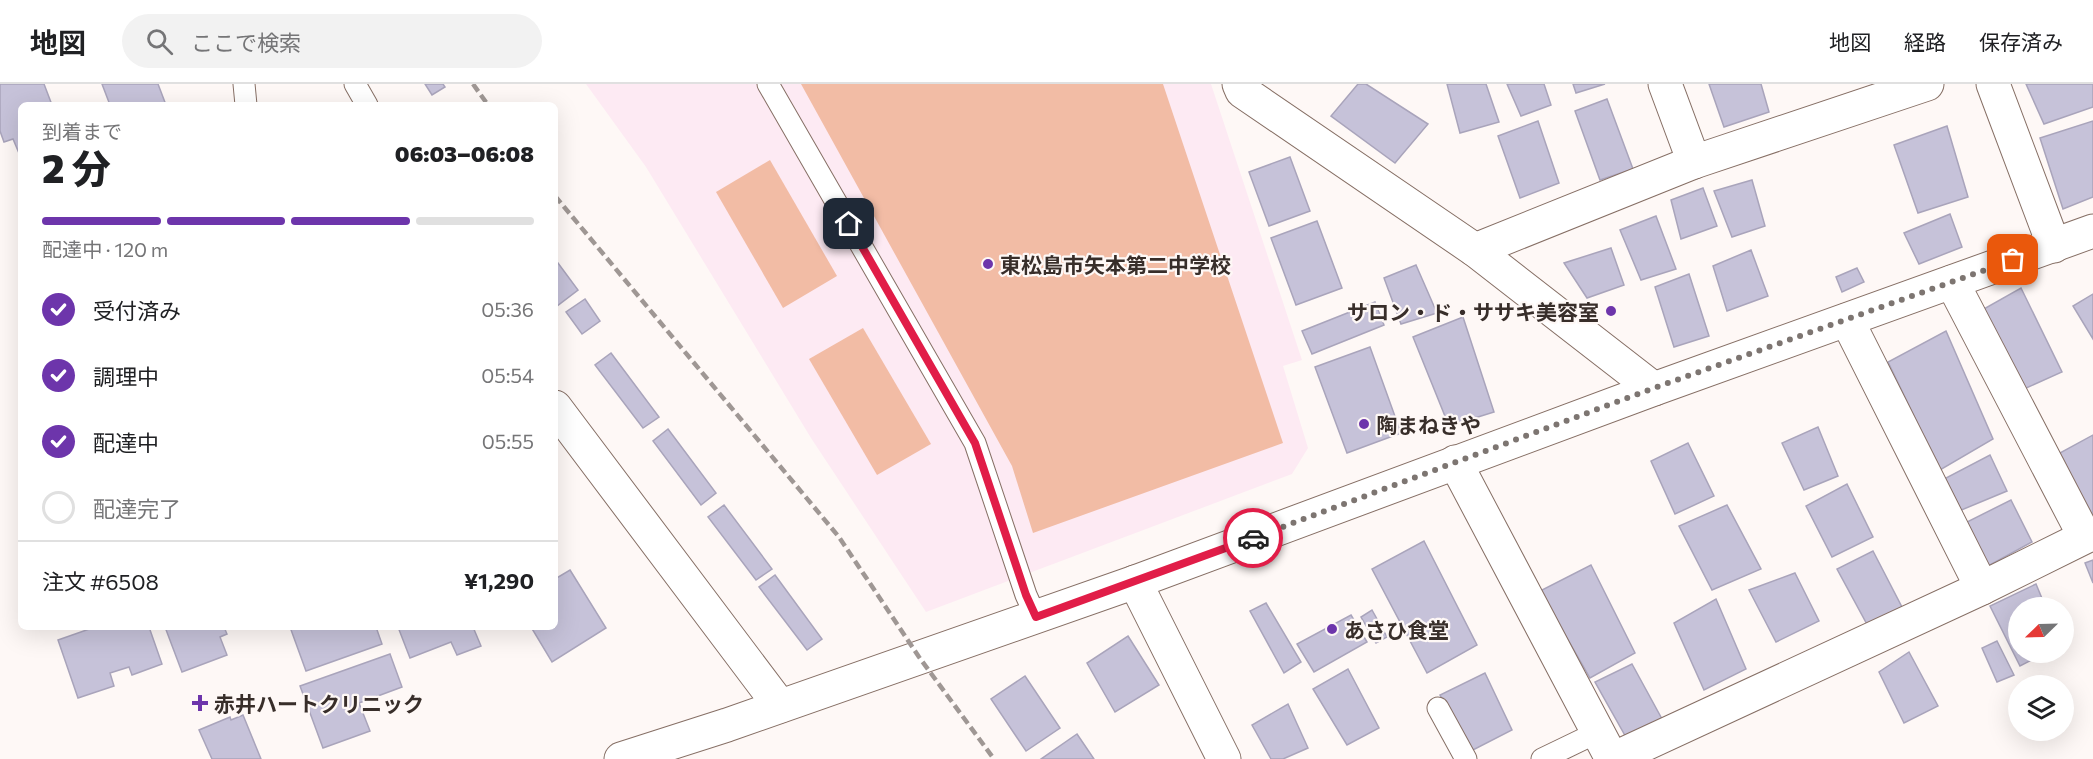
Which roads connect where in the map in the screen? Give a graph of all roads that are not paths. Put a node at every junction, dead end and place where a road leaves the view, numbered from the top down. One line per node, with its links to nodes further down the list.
1 (244, 84): 8 (lane)
2 (355, 84): 9 (lane)
3 (768, 84): 21 (lane)
4 (1665, 84): 10 (street)
5 (1927, 84): 10 (street)
6 (1993, 84): 12 (street)
7 (1247, 86): 13 (street)
8 (246, 102)
9 (365, 102)
10 (1695, 162): 13 (street)
11 (2093, 231): 12 (street)
12 (2054, 246): 14 (street)
13 (1475, 250): 16 (street)
14 (1952, 282): 15 (street); 20 (street)
15 (1847, 320): 16 (street); 20 (street)
16 (1654, 388): 18 (street)
17 (558, 410): 22 (street)
18 (1455, 462): 19 (street); 24 (street)
19 (1135, 582): 21 (street); 26 (street)
20 (1982, 588): 24 (street)
21 (1036, 617): 22 (street)
22 (780, 706): 25 (street)
23 (1438, 708): 27 (lane)
24 (1608, 750): 28 (lane)
25 (621, 759)
26 (1224, 759)
27 (1466, 759)
28 (1542, 759)

